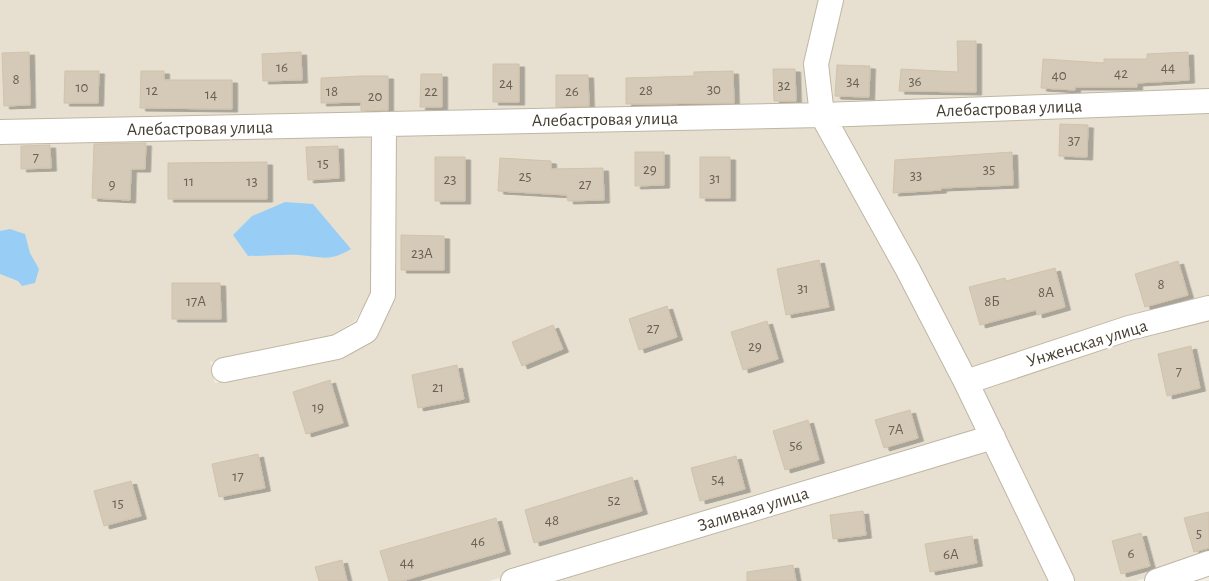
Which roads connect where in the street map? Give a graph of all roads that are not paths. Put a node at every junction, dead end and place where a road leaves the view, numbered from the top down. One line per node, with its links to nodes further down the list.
1 (831, 0): 3 (street)
2 (1209, 101): 3 (street, Алебастровая улица)
3 (822, 115): 4 (street, Алебастровая улица); 8 (street)
4 (384, 124): 5 (street, Алебастровая улица); 7 (street)
5 (0, 132)
6 (1209, 308): 8 (street, Унженская улица)
7 (224, 370)
8 (966, 382): 9 (street)
9 (993, 436): 11 (street, Заливная улица); 12 (street)
10 (1209, 563): 13 (street)
11 (513, 581)
12 (1062, 581)
13 (1157, 581)

